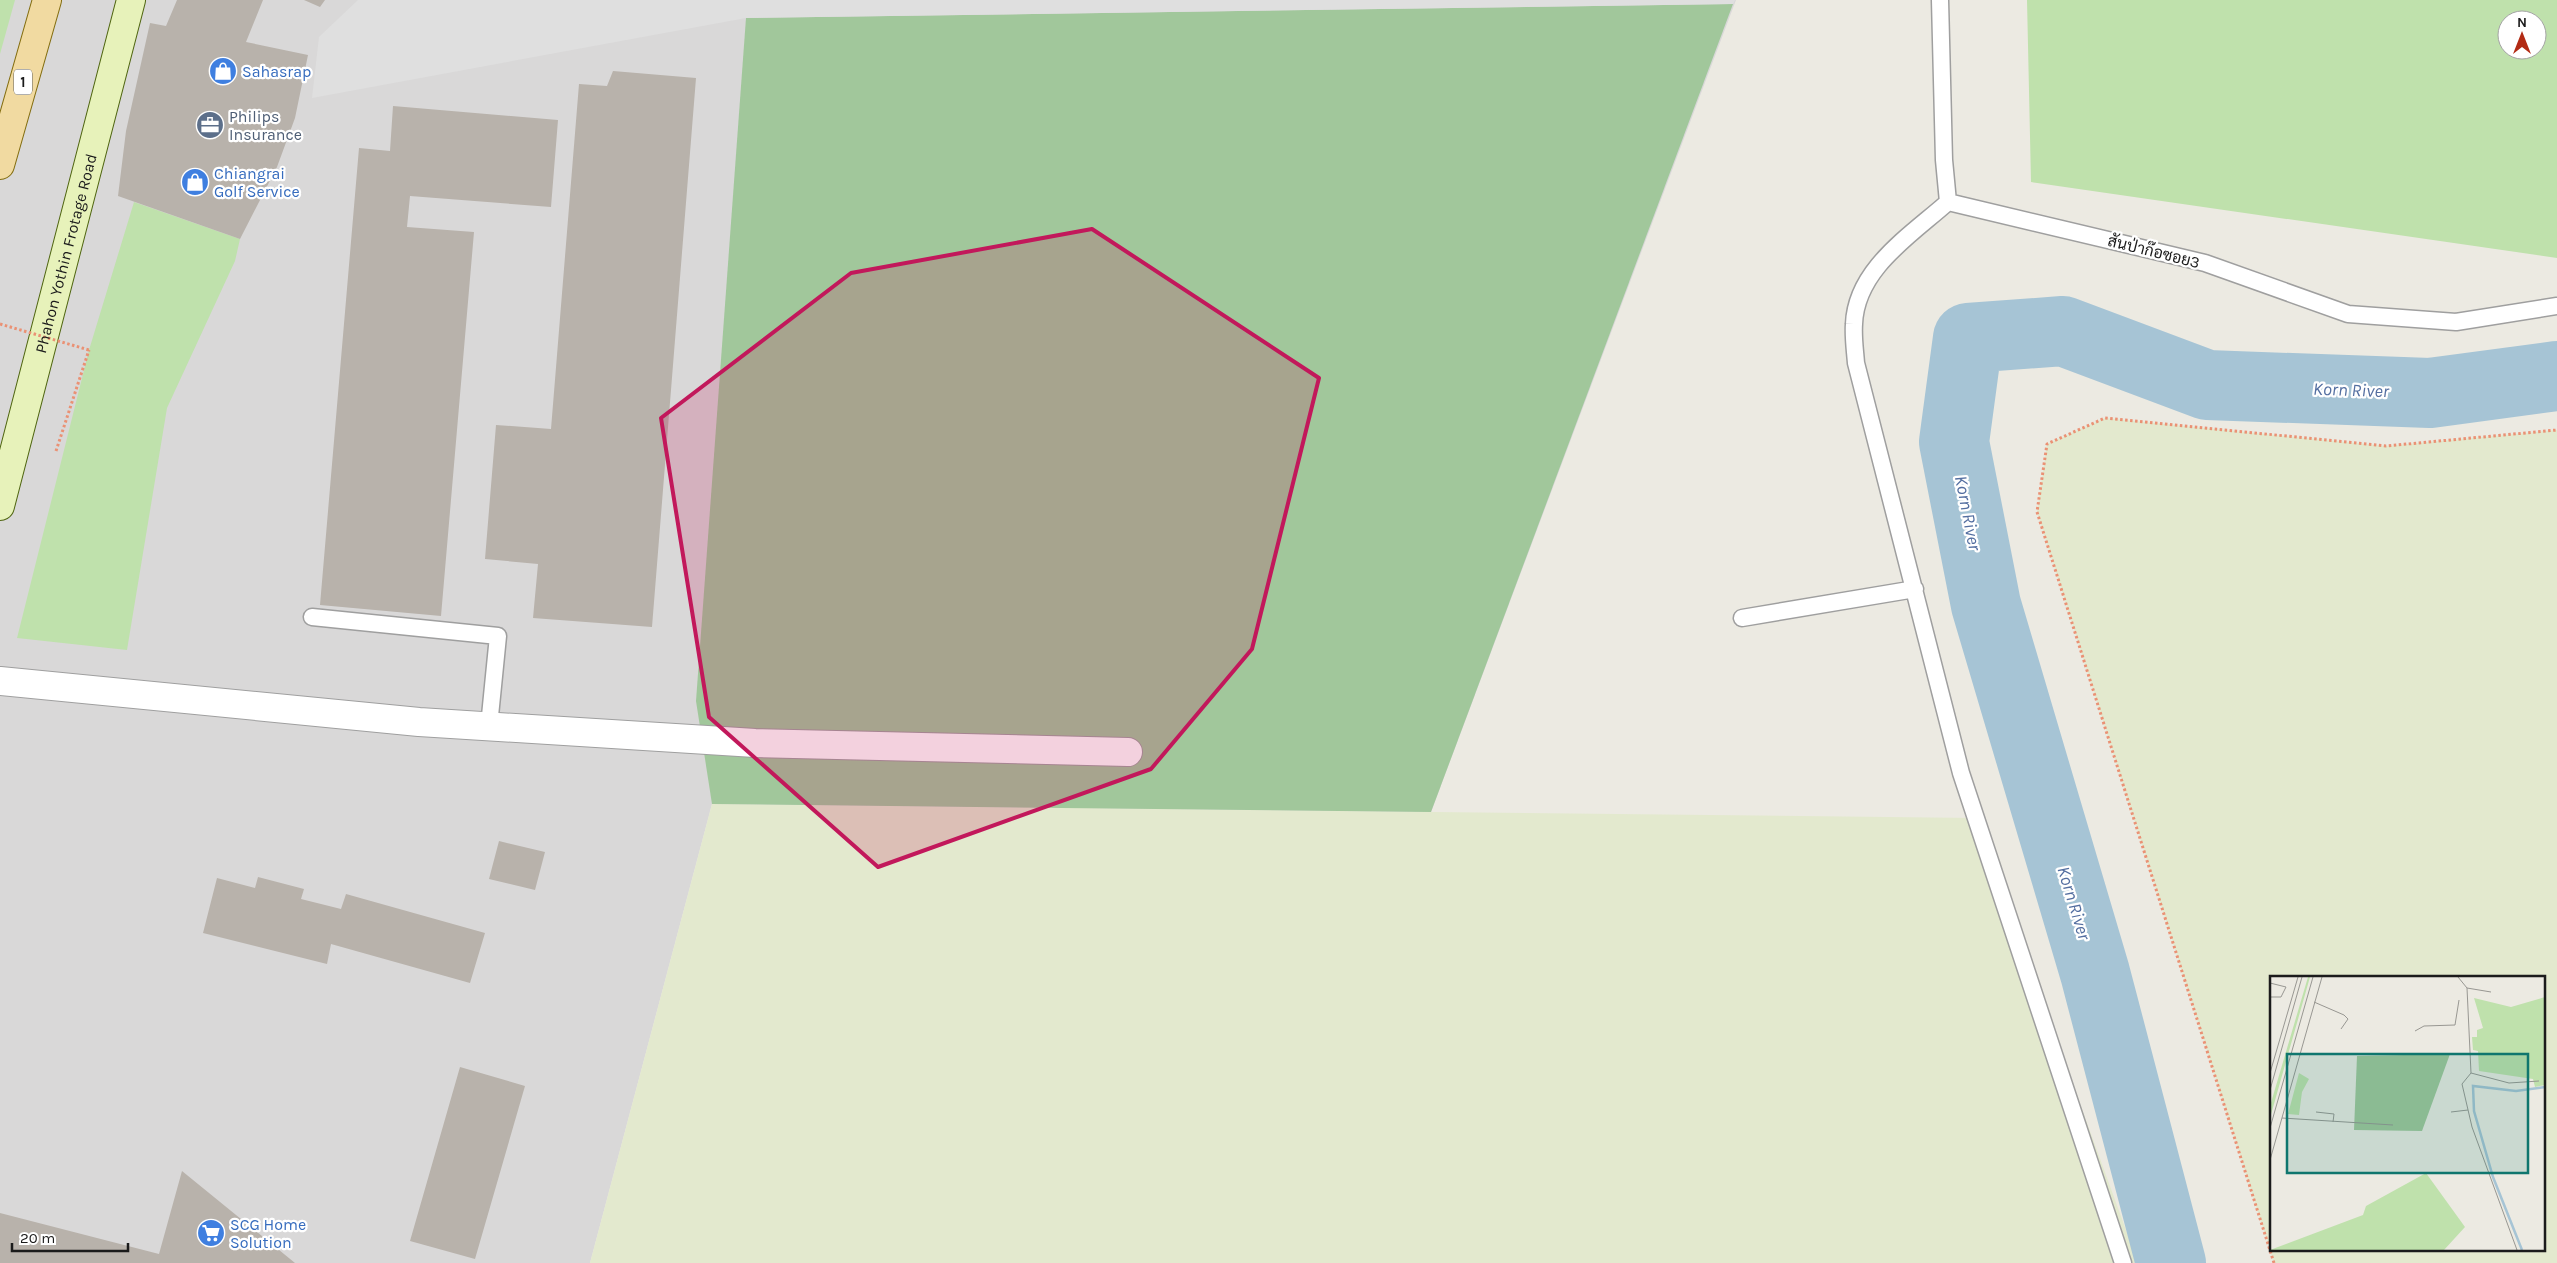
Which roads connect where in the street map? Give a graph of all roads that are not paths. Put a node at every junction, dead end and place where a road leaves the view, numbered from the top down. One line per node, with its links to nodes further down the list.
1 (47, 0): 4 (main road, 1)
2 (131, 0): 7 (main road, Phahon Yothin Frotage Road)
3 (1940, 0): 5 (lane)
4 (0, 165)
5 (1948, 202): 6 (lane, สันป่าก๊อซอย3); 8 (lane)
6 (2557, 306)
7 (0, 506)
8 (1915, 589): 10 (lane); 14 (lane)
9 (312, 617): 12 (lane)
10 (1742, 618)
11 (0, 681): 12 (street)
12 (489, 726): 13 (street)
13 (1128, 752)
14 (2123, 1263)

